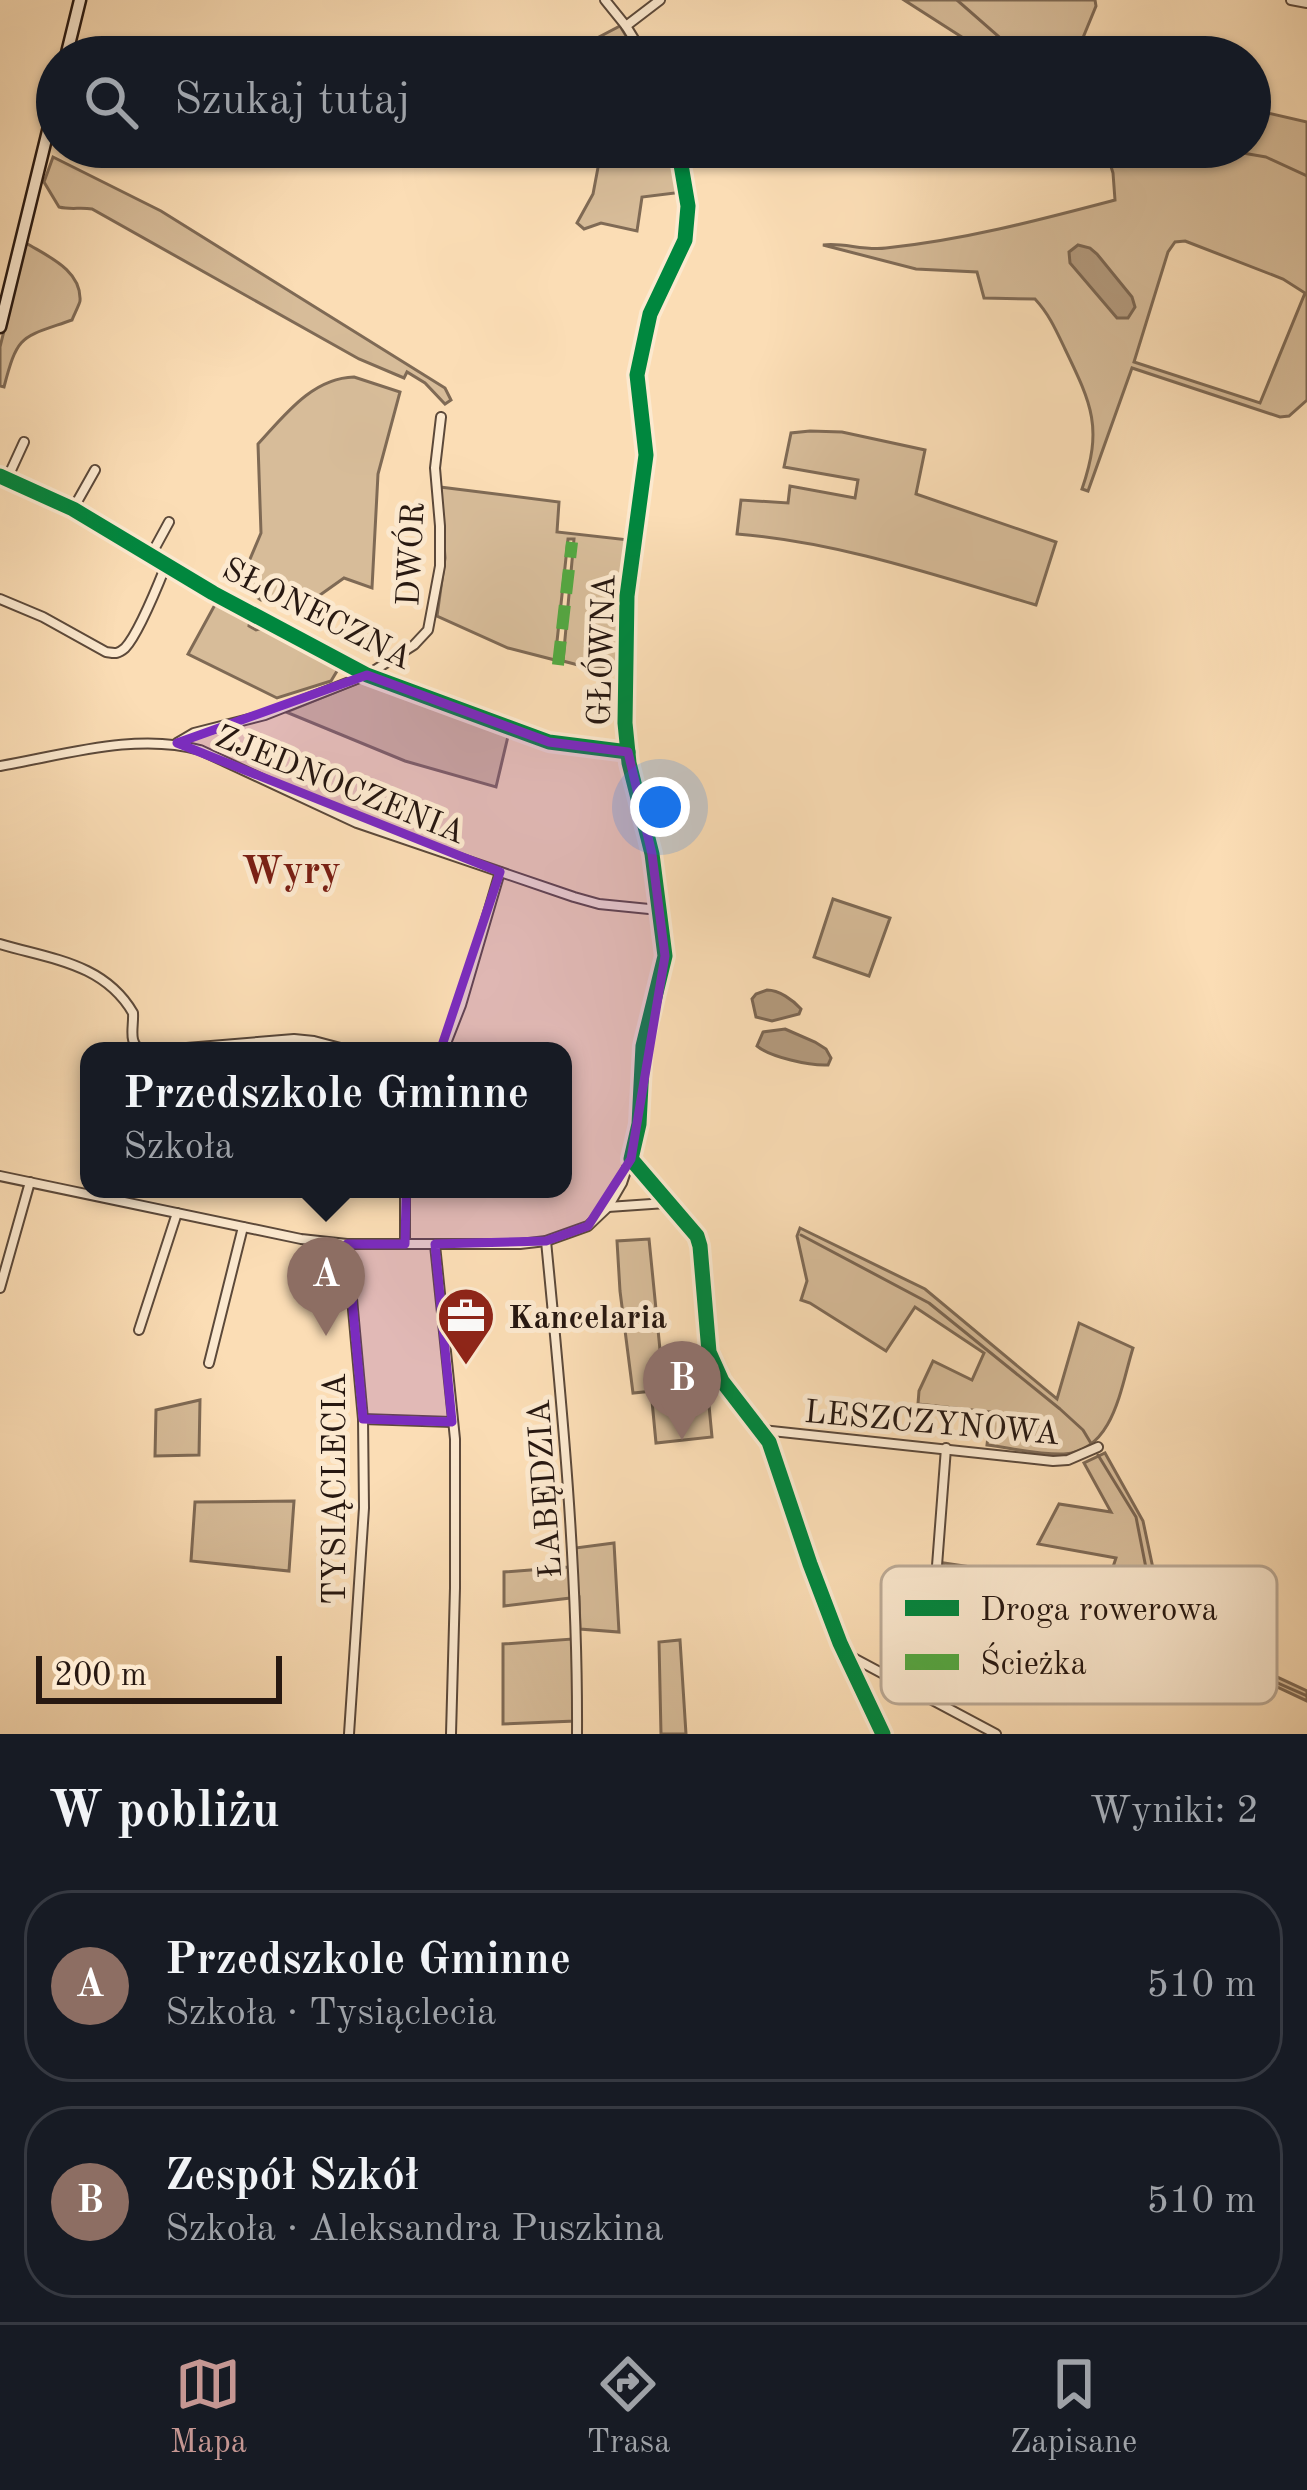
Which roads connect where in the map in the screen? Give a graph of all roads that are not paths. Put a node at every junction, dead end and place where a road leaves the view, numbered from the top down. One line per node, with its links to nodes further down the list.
1 (80, 0): 7 (main road)
2 (605, 0): 6 (street)
3 (660, 0): 6 (street)
4 (1292, 0): 5 (street)
5 (1307, 3)
6 (626, 26): 8 (street)
7 (71, 36)
8 (632, 36)
9 (39, 168): 11 (main road)
10 (682, 168): 23 (street, GŁÓWNA)
11 (0, 327)
12 (441, 417): 21 (street, DWÓR)
13 (24, 442): 15 (street, SŁONECZNA)
14 (95, 470): 16 (street)
15 (3, 478): 16 (street, SŁONECZNA)
16 (73, 509): 18 (street, SŁONECZNA)
17 (169, 522): 18 (street)
18 (151, 555): 19 (street, SŁONECZNA)
19 (166, 565): 20 (street); 21 (street, SŁONECZNA)
20 (0, 599)
21 (368, 676): 22 (street, DWÓR); 23 (street, SŁONECZNA)
22 (177, 743): 24 (street, ZJEDNOCZENIA); 25 (street, ZJEDNOCZENIA)
23 (628, 752): 26 (street, GŁÓWNA)
24 (0, 766)
25 (500, 872): 26 (street, ZJEDNOCZENIA); 31 (street)
26 (659, 910): 32 (street, GŁÓWNA)
27 (0, 944): 28 (street)
28 (134, 1042)
29 (257, 1042): 30 (street)
30 (308, 1042)
31 (446, 1042)
32 (631, 1159): 38 (street); 39 (street, GŁÓWNA)
33 (0, 1176): 34 (street)
34 (30, 1182): 35 (street); 46 (street)
35 (80, 1193)
36 (106, 1198): 40 (street)
37 (405, 1198): 44 (street)
38 (667, 1203): 39 (street); 51 (street)
39 (608, 1207): 42 (street)
40 (177, 1213): 41 (street); 47 (street)
41 (243, 1227): 43 (street); 48 (street)
42 (546, 1241): 45 (street); 60 (street, ŁABĘDZIA)
43 (347, 1244): 44 (street); 49 (street, TYSIĄCLECIA)
44 (405, 1244): 45 (street)
45 (435, 1244): 50 (street)
46 (0, 1288)
47 (139, 1330)
48 (209, 1363)
49 (363, 1419): 50 (street); 58 (street, TYSIĄCLECIA)
50 (452, 1422): 59 (street)
51 (760, 1430): 53 (street, LESZCZYNOWA); 55 (street)
52 (1098, 1447): 53 (street, LESZCZYNOWA)
53 (946, 1448): 54 (street)
54 (937, 1566)
55 (845, 1653): 56 (street); 61 (street)
56 (881, 1672)
57 (941, 1704): 62 (street)
58 (349, 1734)
59 (451, 1734)
60 (578, 1734)
61 (883, 1734)
62 (997, 1734)

